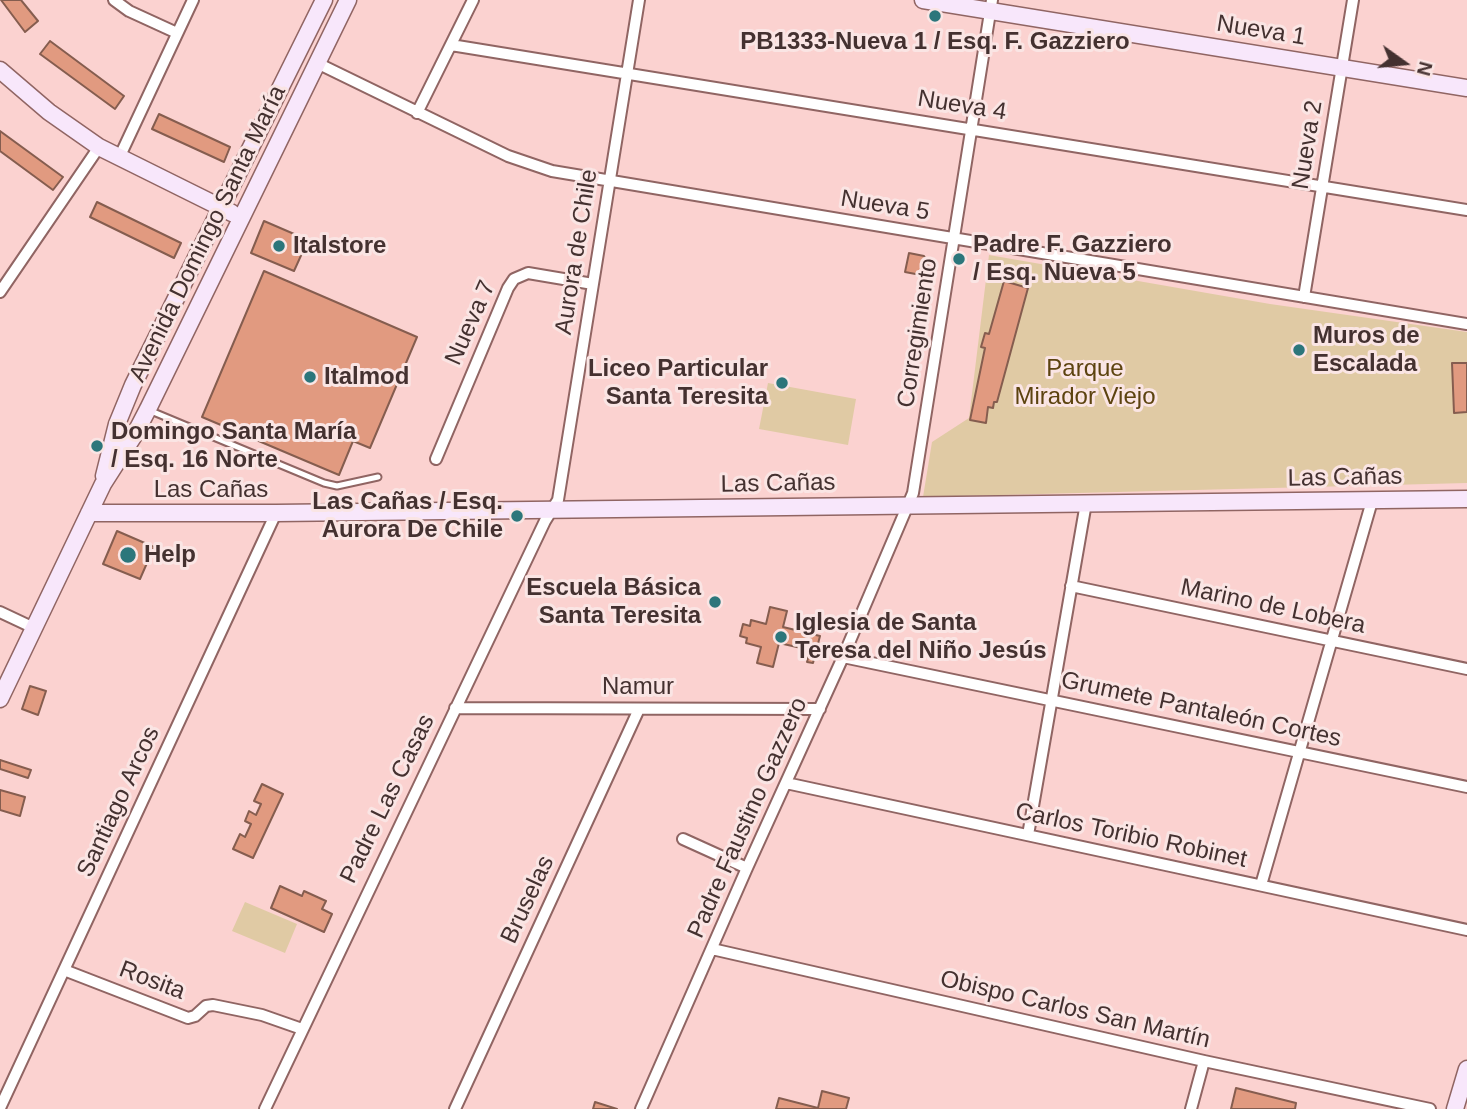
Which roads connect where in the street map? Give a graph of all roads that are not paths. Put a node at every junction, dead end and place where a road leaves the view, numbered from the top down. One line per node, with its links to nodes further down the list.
1 (114, 0): 10 (street)
2 (192, 0): 10 (street)
3 (324, 0): 23 (street, Avenida Domingo Santa María)
4 (348, 0): 12 (street, Avenida Domingo Santa María)
5 (473, 0): 11 (street)
6 (639, 0): 15 (street, Aurora de Chile)
7 (923, 0): 9 (street, Nueva 1)
8 (1353, 0): 13 (street, Nueva 2)
9 (991, 5): 13 (street, Nueva 1); 18 (street, Corregimiento)
10 (177, 33): 20 (street)
11 (451, 44): 15 (street, Nueva 4); 17 (street)
12 (317, 63): 17 (street, Nueva 5); 25 (street, Avenida Domingo Santa María)
13 (1342, 68): 16 (street, Nueva 1); 22 (street, Nueva 2)
14 (0, 70): 19 (street)
15 (627, 73): 18 (street, Nueva 4); 21 (street, Aurora de Chile)
16 (1467, 88)
17 (417, 113): 21 (street, Nueva 5)
18 (972, 129): 22 (street, Nueva 4); 26 (street, Corregimiento)
19 (100, 147): 20 (street); 28 (street)
20 (120, 158): 23 (street)
21 (610, 182): 26 (street, Nueva 5); 27 (street, Aurora de Chile)
22 (1323, 186): 24 (street, Nueva 4); 29 (street, Nueva 2)
23 (222, 209): 25 (street); 34 (street, Avenida Domingo Santa María)
24 (1467, 210)
25 (242, 218): 31 (street, Avenida Domingo Santa María)
26 (954, 239): 29 (street, Nueva 5); 38 (street, Corregimiento)
27 (593, 284): 32 (street, Nueva 7); 39 (street, Aurora de Chile)
28 (0, 292)
29 (1304, 297): 30 (street, Nueva 5)
30 (1467, 324)
31 (148, 409): 33 (lane); 34 (street, Avenida Domingo Santa María)
32 (436, 459)
33 (378, 477)
34 (103, 484): 40 (street, Avenida Domingo Santa María)
35 (1467, 499): 36 (street, Las Cañas)
36 (1372, 501): 37 (street, Las Cañas); 45 (street)
37 (1086, 503): 38 (street, Las Cañas); 42 (street)
38 (908, 506): 39 (street, Las Cañas); 46 (street, Padre Faustino Gazzero)
39 (552, 509): 41 (street, Las Cañas); 50 (street, Padre Las Casas)
40 (89, 513): 41 (street, Las Cañas); 44 (street, Avenida Domingo Santa María)
41 (276, 513): 62 (street, Santiago Arcos)
42 (1071, 586): 45 (street, Marino de Lobera); 49 (street)
43 (0, 612): 44 (street)
44 (34, 628): 48 (street, Avenida Domingo Santa María)
45 (1332, 641): 47 (street, Marino de Lobera); 53 (street)
46 (844, 657): 49 (street, Grumete Pantaleón Cortes); 52 (street, Padre Faustino Gazzero)
47 (1467, 669)
48 (0, 699)
49 (1051, 701): 53 (street, Grumete Pantaleón Cortes); 56 (street)
50 (456, 708): 51 (street, Namur); 63 (street, Padre Las Casas)
51 (639, 709): 52 (street, Namur); 69 (street, Bruselas)
52 (820, 709): 54 (street, Padre Faustino Gazzero)
53 (1300, 752): 55 (street, Grumete Pantaleón Cortes); 59 (street)
54 (786, 783): 56 (street, Carlos Toribio Robinet); 58 (street, Padre Faustino Gazzero)
55 (1467, 787)
56 (1028, 835): 59 (street, Carlos Toribio Robinet)
57 (683, 839): 58 (street)
58 (747, 868): 61 (street, Padre Faustino Gazzero)
59 (1261, 885): 60 (street, Carlos Toribio Robinet)
60 (1467, 930)
61 (712, 949): 64 (street, Obispo Carlos San Martín); 70 (street, Padre Faustino Gazzero)
62 (64, 970): 63 (street, Rosita); 67 (street, Santiago Arcos)
63 (302, 1029): 68 (street, Padre Las Casas)
64 (1204, 1060): 71 (street); 72 (street, Obispo Carlos San Martín)
65 (1467, 1069): 66 (street)
66 (1464, 1091): 73 (street)
67 (0, 1108)
68 (265, 1109)
69 (455, 1109)
70 (641, 1109)
71 (1191, 1109)
72 (1430, 1109)
73 (1455, 1109)

